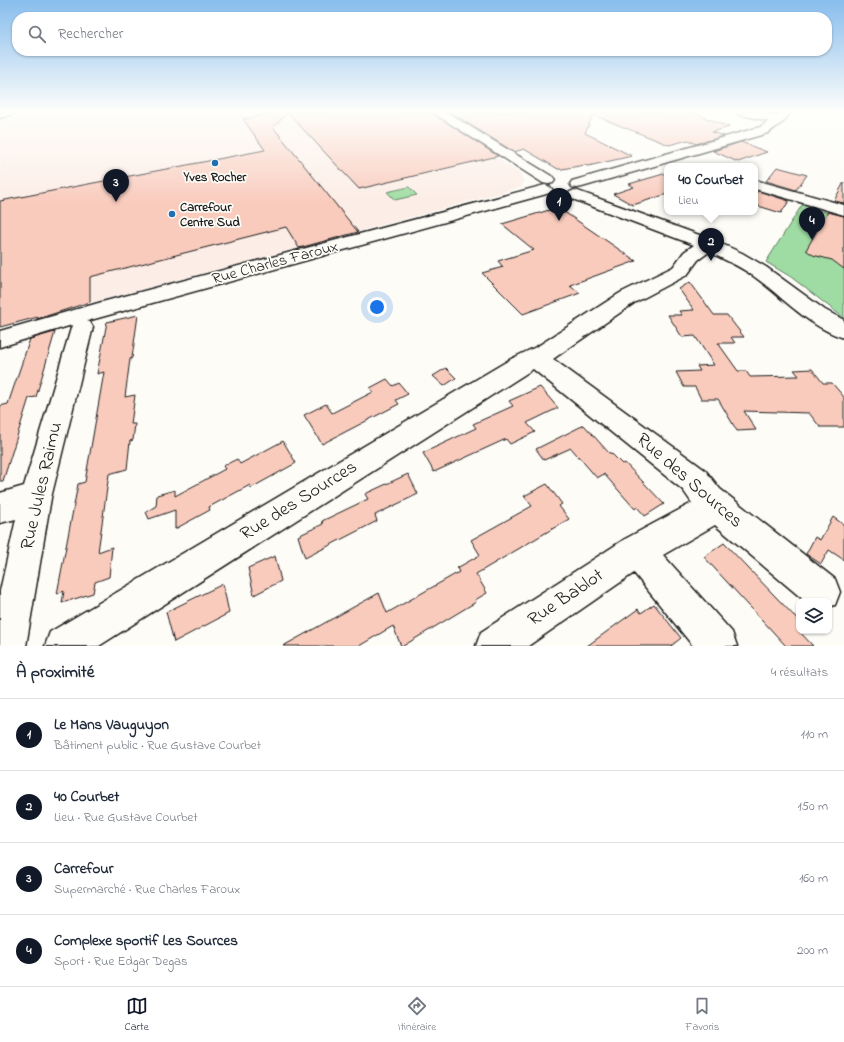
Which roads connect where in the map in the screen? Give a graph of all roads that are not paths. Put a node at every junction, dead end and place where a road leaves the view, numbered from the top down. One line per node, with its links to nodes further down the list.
1 (485, 142): 6 (street)
2 (721, 142): 3 (street, Rue Charles Faroux)
3 (672, 156): 4 (street); 6 (street, Rue Charles Faroux)
4 (687, 163)
5 (758, 185): 7 (street)
6 (560, 190): 8 (street); 11 (street, Rue Charles Faroux)
7 (844, 210)
8 (707, 244): 10 (street); 12 (street, Rue des Sources)
9 (82, 327): 13 (street, Rue Jules Raimu)
10 (844, 330)
11 (2, 339)
12 (535, 358): 14 (street, Rue des Sources); 19 (street, Rue des Sources)
13 (36, 498): 15 (street); 18 (street, Rue Jules Raimu)
14 (709, 500): 16 (street, Rue Bablot); 17 (street, Rue des Sources)
15 (0, 508)
16 (637, 551): 20 (street, Rue Bablot); 21 (street)
17 (822, 592)
18 (7, 646)
19 (64, 646)
20 (495, 646)
21 (718, 646)

